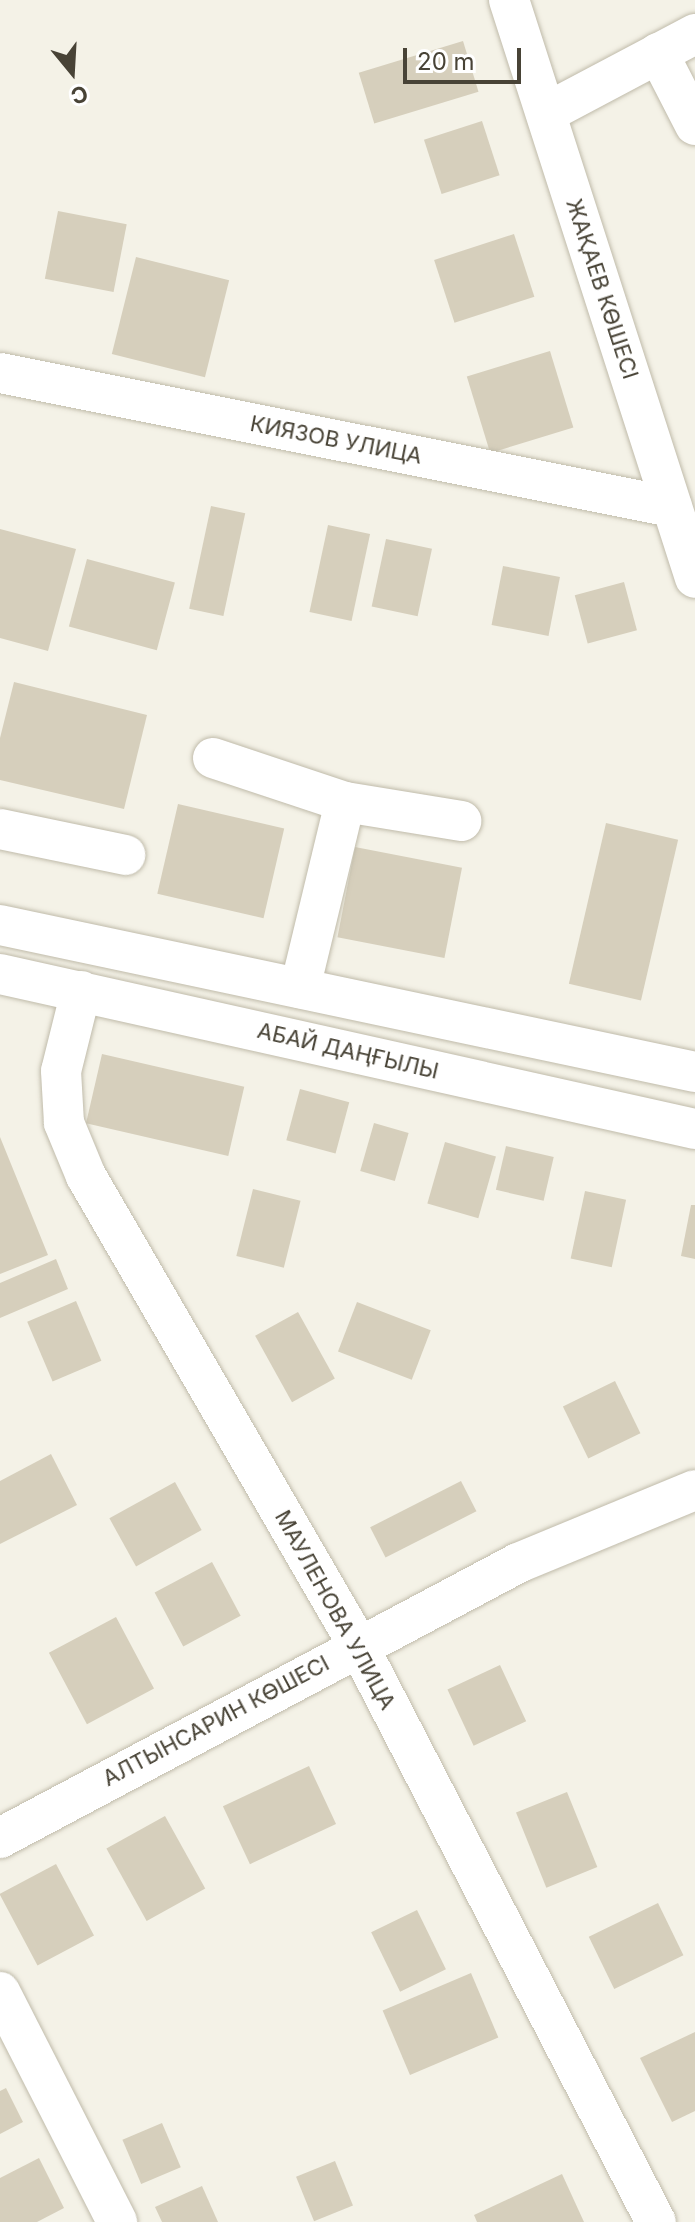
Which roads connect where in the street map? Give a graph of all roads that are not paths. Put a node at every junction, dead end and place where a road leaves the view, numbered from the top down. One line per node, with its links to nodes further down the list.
1 (509, 0): 4 (street, ЖАҚАЕВ КӨШЕСІ)
2 (695, 34): 3 (street)
3 (658, 53): 4 (street); 5 (street)
4 (546, 113): 7 (street, ЖАҚАЕВ КӨШЕСІ)
5 (695, 125)
6 (0, 373): 7 (street, КИЯЗОВ УЛИЦА)
7 (672, 507): 8 (street, ЖАҚАЕВ КӨШЕСІ)
8 (695, 578)
9 (213, 758): 10 (street)
10 (345, 802): 11 (street); 16 (street)
11 (461, 821)
12 (0, 829): 13 (street)
13 (125, 855)
14 (0, 925): 16 (street)
15 (0, 974): 17 (street, АБАЙ ДАҢҒЫЛЫ)
16 (300, 988): 18 (street)
17 (81, 991): 19 (street, АБАЙ ДАҢҒЫЛЫ); 21 (street, МАУЛЕНОВА УЛИЦА)
18 (695, 1072)
19 (695, 1129)
20 (695, 1490): 21 (street, АЛТЫНСАРИН КӨШЕСІ)
21 (358, 1645): 22 (street, АЛТЫНСАРИН КӨШЕСІ); 25 (street, МАУЛЕНОВА УЛИЦА)
22 (0, 1838)
23 (0, 1992): 24 (street)
24 (117, 2222)
25 (656, 2222)

